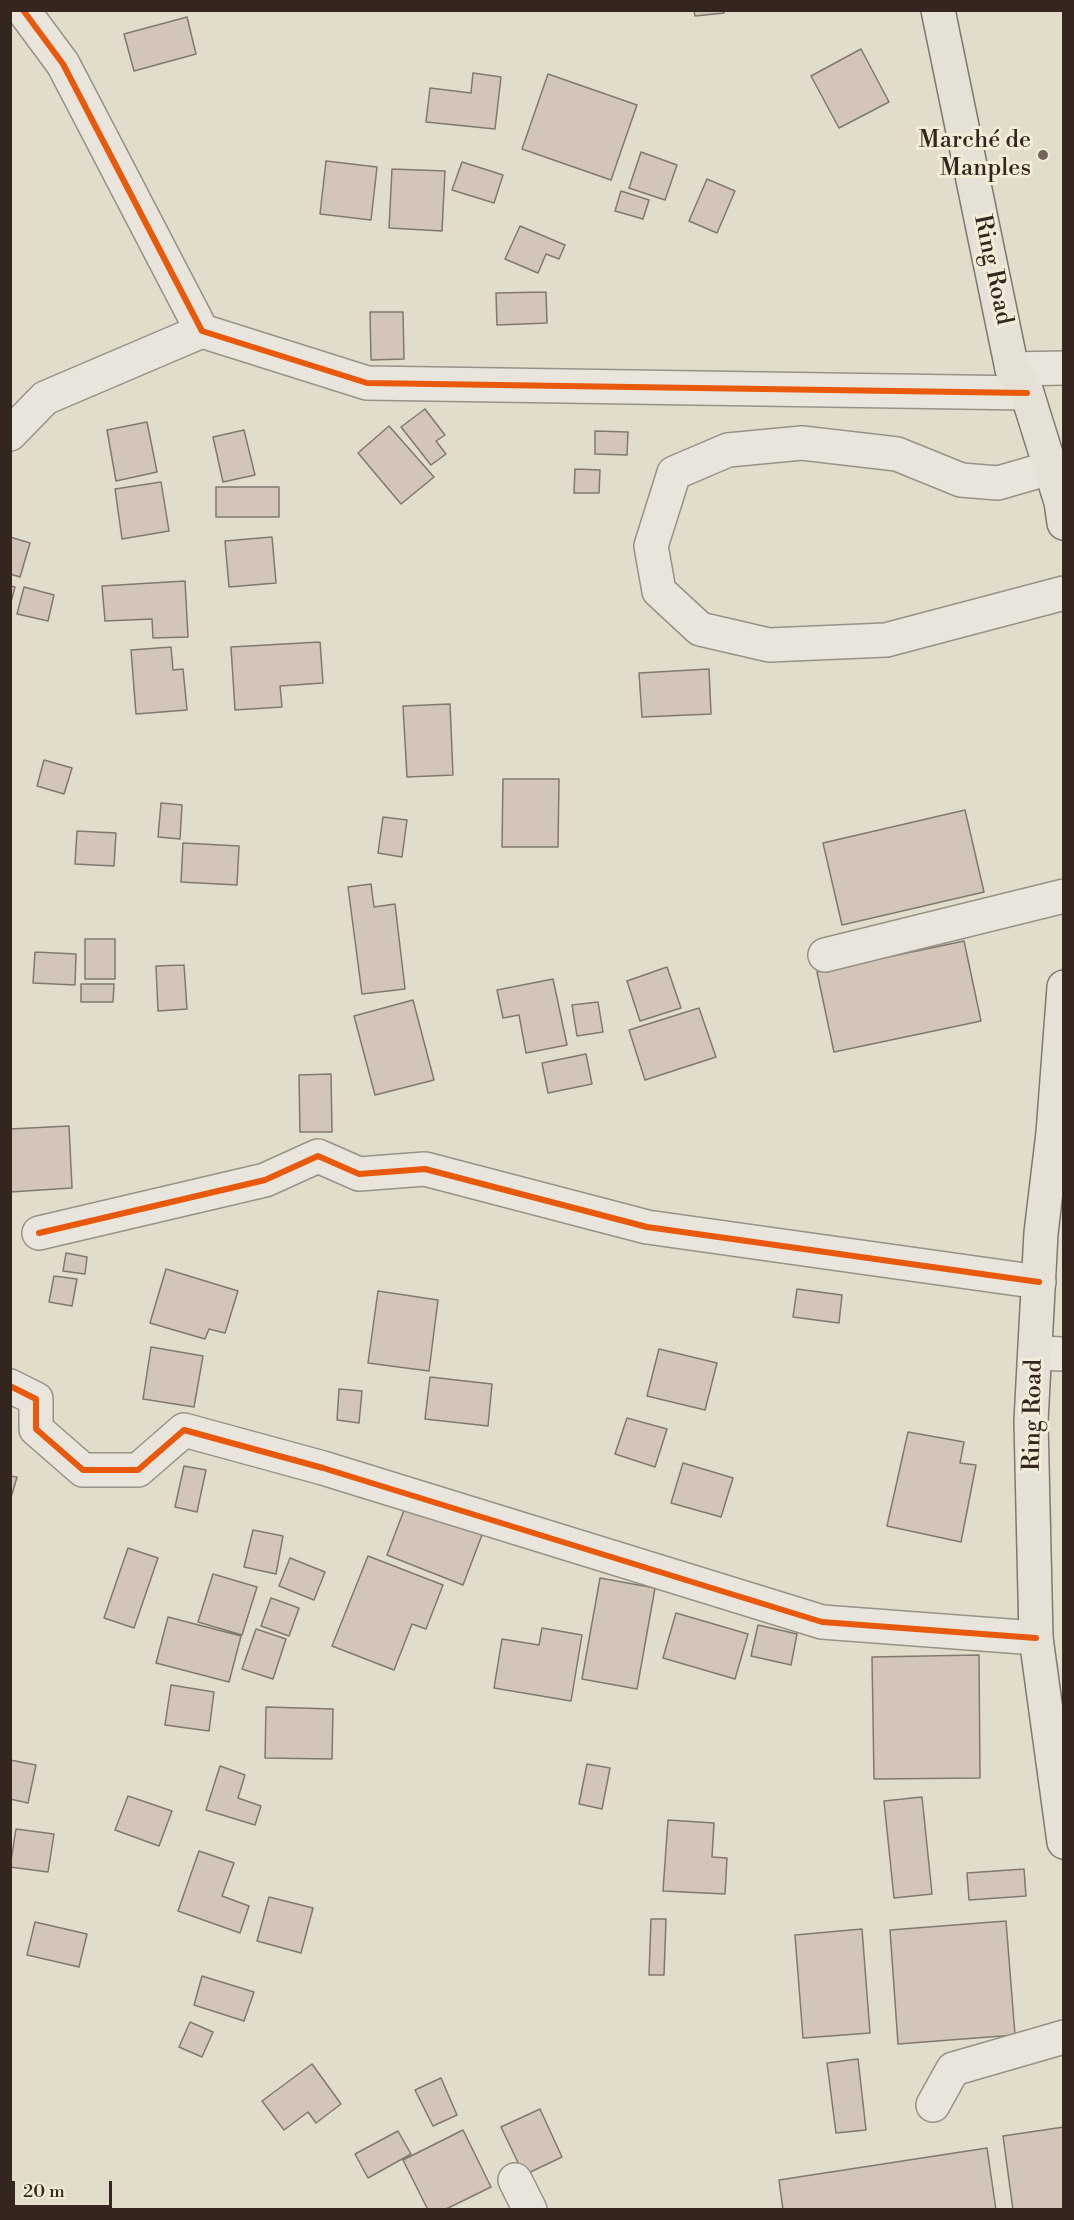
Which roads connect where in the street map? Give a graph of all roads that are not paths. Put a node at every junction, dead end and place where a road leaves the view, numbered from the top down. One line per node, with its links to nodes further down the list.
1 (23, 10): 3 (street)
2 (938, 10): 5 (main road, Ring Road)
3 (202, 331): 5 (street); 6 (street)
4 (1064, 368): 5 (street)
5 (1020, 381): 7 (main road, Ring Road)
6 (10, 434)
7 (1050, 468): 8 (main road, Ring Road); 9 (street)
8 (1064, 523)
9 (1064, 593)
10 (1064, 896): 11 (street)
11 (825, 955)
12 (1064, 987): 14 (main road, Ring Road)
13 (39, 1233): 14 (street)
14 (1039, 1282): 15 (main road, Ring Road)
15 (1049, 1353): 17 (main road, Ring Road)
16 (10, 1386): 17 (street)
17 (1036, 1638): 18 (main road, Ring Road)
18 (1062, 1822)
19 (1064, 2037): 20 (street)
20 (933, 2105)
21 (514, 2180): 22 (street)
22 (530, 2210)

